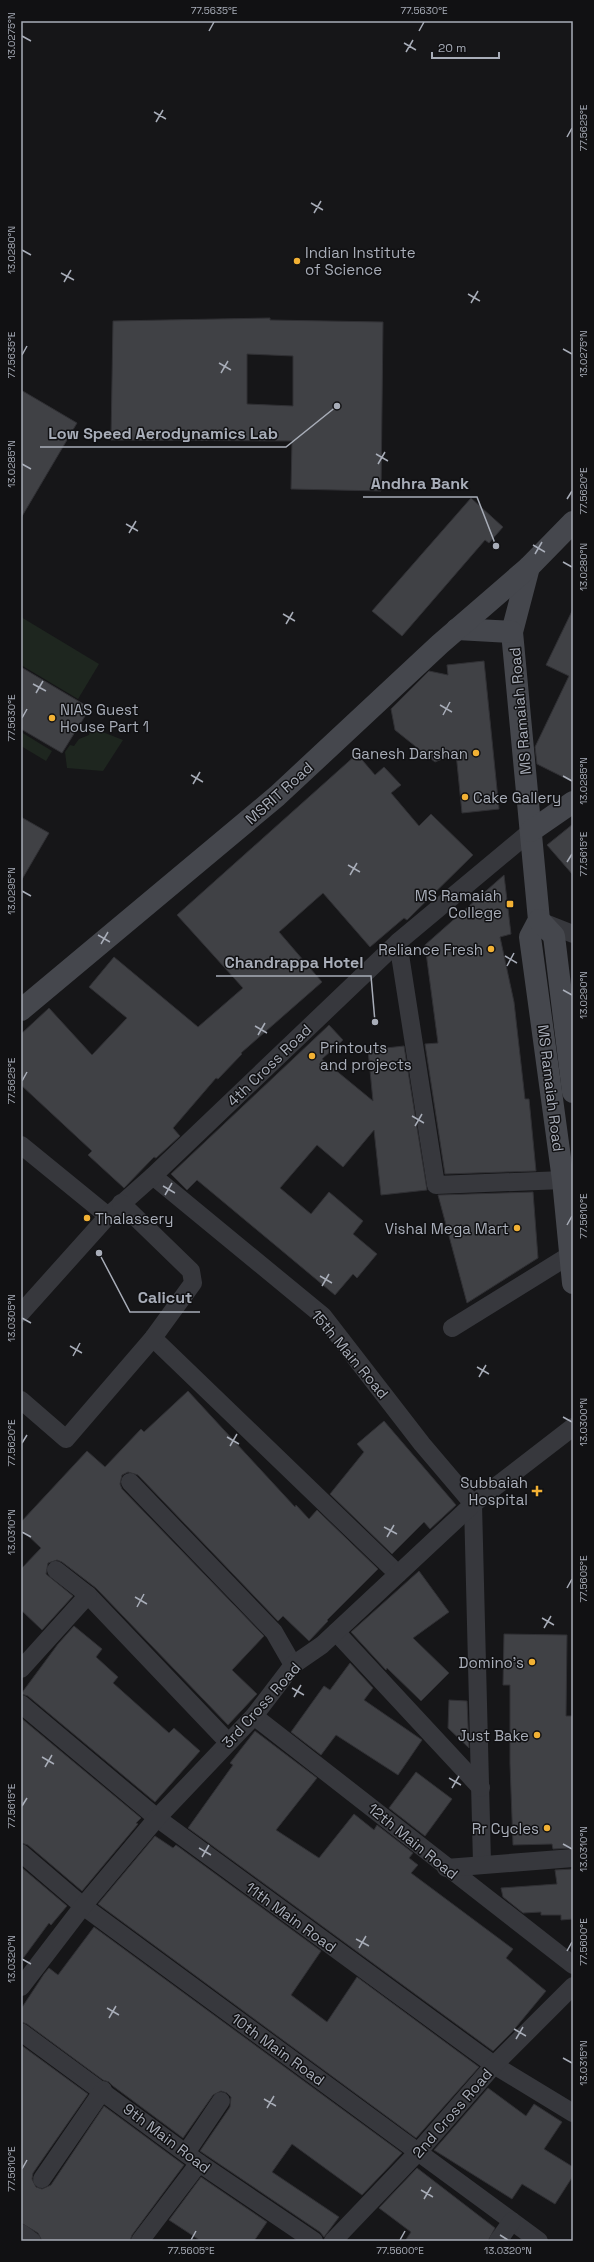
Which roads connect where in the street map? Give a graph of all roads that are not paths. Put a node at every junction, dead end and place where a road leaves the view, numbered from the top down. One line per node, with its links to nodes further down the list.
1 (573, 522): 2 (main road, MS Ramaiah Road)
2 (529, 567): 3 (main road, MSRIT Road); 4 (main road, MS Ramaiah Road)
3 (457, 629): 4 (main road); 10 (main road, MSRIT Road)
4 (512, 632): 6 (main road, MS Ramaiah Road)
5 (573, 802): 6 (main road)
6 (531, 831): 7 (main road, MS Ramaiah Road); 9 (street, 4th Cross Road)
7 (539, 920): 8 (street); 11 (main road, MS Ramaiah Road); 14 (main road, MS Ramaiah Road)
8 (573, 934)
9 (398, 942): 13 (street, 4th Cross Road); 14 (street)
10 (21, 1010)
11 (573, 1092)
12 (21, 1145): 16 (street)
13 (153, 1176): 15 (street, 4th Cross Road); 25 (street, 15th Main Road)
14 (562, 1180): 17 (main road, MS Ramaiah Road)
15 (121, 1203): 16 (street, 4th Cross Road); 21 (street)
16 (108, 1216): 19 (street, 4th Cross Road)
17 (570, 1255): 18 (main road, MS Ramaiah Road); 20 (street)
18 (573, 1283)
19 (21, 1313)
20 (452, 1328)
21 (153, 1338): 22 (street); 27 (street)
22 (21, 1400)
23 (573, 1427): 25 (street, 3rd Cross Road)
24 (130, 1482): 30 (street)
25 (473, 1504): 27 (street, 3rd Cross Road); 35 (street)
26 (56, 1570): 28 (street)
27 (398, 1574): 29 (street, 3rd Cross Road)
28 (88, 1595): 31 (street); 34 (street)
29 (336, 1632): 30 (street, 3rd Cross Road); 35 (street)
30 (293, 1665): 33 (street, 3rd Cross Road)
31 (21, 1669)
32 (21, 1704): 36 (street, 11th Main Road)
33 (254, 1716): 34 (street, 3rd Cross Road); 40 (street, 12th Main Road)
34 (228, 1742): 36 (street, 3rd Cross Road)
35 (481, 1788): 39 (street)
36 (157, 1818): 41 (street, 3rd Cross Road); 47 (street, 11th Main Road)
37 (21, 1853): 41 (street, 10th Main Road)
38 (573, 1858): 39 (street)
39 (482, 1864): 40 (street)
40 (446, 1868): 42 (street, 12th Main Road)
41 (83, 1906): 43 (street, 3rd Cross Road); 51 (street, 10th Main Road)
42 (573, 1965)
43 (27, 1966): 45 (street, 3rd Cross Road)
44 (573, 1986): 47 (street, 2nd Cross Road)
45 (21, 1987)
46 (21, 2032): 48 (street, 9th Main Road)
47 (494, 2065): 50 (street, 11th Main Road); 51 (street, 2nd Cross Road)
48 (104, 2090): 52 (street, 9th Main Road); 53 (street)
49 (221, 2101): 52 (street)
50 (573, 2113)
51 (419, 2151): 54 (street, 10th Main Road); 59 (street, 2nd Cross Road)
52 (192, 2158): 57 (street); 58 (street, 9th Main Road)
53 (42, 2179)
54 (512, 2221): 60 (street); 61 (street, 10th Main Road)
55 (21, 2233): 56 (street)
56 (32, 2241)
57 (140, 2241)
58 (314, 2241)
59 (333, 2241)
60 (498, 2241)
61 (539, 2241)

